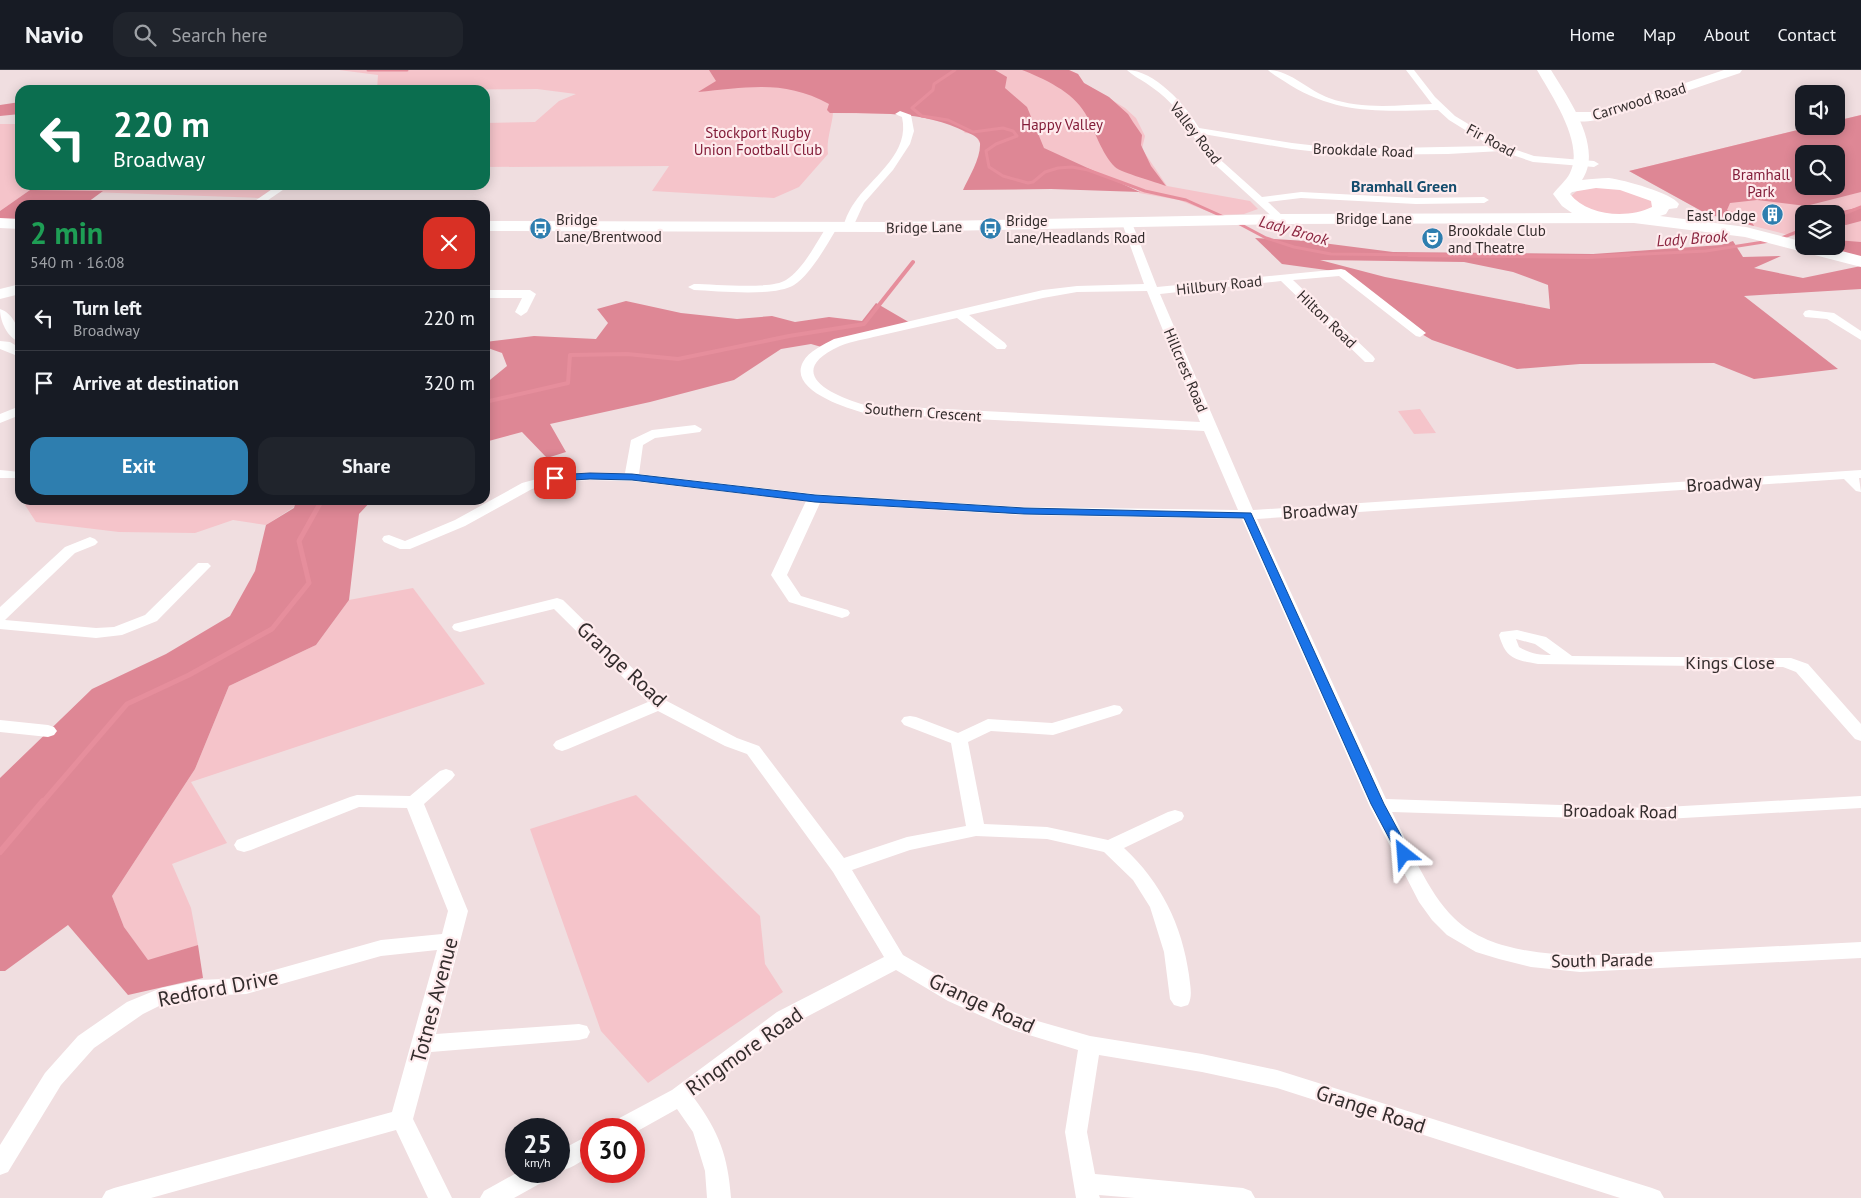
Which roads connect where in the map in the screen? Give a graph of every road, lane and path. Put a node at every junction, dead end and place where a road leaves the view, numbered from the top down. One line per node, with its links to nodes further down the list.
1 (1131, 70): 9 (street, Valley Road)
2 (1272, 70): 6 (street)
3 (1410, 70): 6 (street, Fir Road)
4 (1544, 70): 8 (main road)
5 (1736, 70): 8 (street, Carrwood Road)
6 (1439, 107): 10 (street, Fir Road)
7 (900, 114): 27 (street)
8 (1569, 116): 11 (main road)
9 (1194, 130): 10 (street, Brookdale Road); 17 (street, Valley Road)
10 (1502, 148): 11 (street, Fir Road)
11 (1585, 160): 12 (main road); 14 (main road, Bridge Lane)
12 (1632, 187): 14 (main road); 15 (main road)
13 (277, 190): 16 (street)
14 (1564, 191): 19 (main road, Bridge Lane); 20 (main road)
15 (1657, 198): 22 (main road); 28 (main road)
16 (262, 200)
17 (1261, 200): 18 (street); 21 (street, Valley Road)
18 (1484, 200)
19 (1513, 218): 20 (main road, Bridge Lane); 21 (main road, Bridge Lane)
20 (1613, 218): 22 (main road)
21 (1281, 219): 24 (main road, Bridge Lane)
22 (1638, 219): 28 (main road)
23 (0, 223): 25 (main road)
24 (1128, 223): 27 (main road, Bridge Lane); 32 (street, Hillcrest Road)
25 (15, 224)
26 (490, 226): 27 (main road, Bridge Lane)
27 (840, 227): 31 (street)
28 (1751, 234): 29 (main road)
29 (1861, 262)
30 (1284, 278): 32 (street, Hillbury Road); 39 (street, Hillbury Road); 44 (street, Hilton Road)
31 (694, 287)
32 (1152, 289): 36 (street, Southern Crescent); 47 (street, Hillcrest Road)
33 (490, 294): 34 (street)
34 (521, 312)
35 (0, 313): 38 (street)
36 (960, 314): 42 (street); 47 (street, Southern Crescent)
37 (1809, 314): 40 (street)
38 (15, 332)
39 (1420, 333)
40 (1861, 336)
41 (0, 345): 43 (street)
42 (1001, 346)
43 (15, 350)
44 (1369, 359)
45 (15, 412): 46 (street)
46 (0, 418)
47 (1210, 427): 55 (street, Hillcrest Road)
48 (695, 429): 52 (street)
49 (0, 474): 51 (street)
50 (1855, 474): 53 (street); 55 (street, Broadway)
51 (15, 475)
52 (632, 477): 54 (street, Broadway); 56 (street, Broadway)
53 (1861, 488)
54 (815, 498): 55 (street, Broadway); 59 (street)
55 (1248, 515): 75 (street, South Parade)
56 (389, 539)
57 (90, 542): 60 (street)
58 (203, 566): 61 (street)
59 (842, 612)
60 (0, 616)
61 (0, 624)
62 (460, 627): 64 (street, Grange Road)
63 (1568, 661): 69 (street, Kings Close)
64 (659, 704): 71 (street); 80 (street, Grange Road)
65 (1114, 710): 70 (street)
66 (910, 721): 70 (street)
67 (0, 726): 68 (street)
68 (48, 731)
69 (1861, 736)
70 (959, 740): 77 (street)
71 (562, 745)
72 (446, 774): 73 (street)
73 (414, 802): 78 (street); 81 (street, Totnes Avenue)
74 (1861, 802): 75 (street, Broadoak Road)
75 (1378, 804): 82 (street, South Parade)
76 (1174, 816): 79 (street)
77 (976, 830): 79 (street); 80 (street)
78 (244, 845)
79 (1110, 847): 84 (street)
80 (840, 867): 83 (street, Grange Road)
81 (449, 941): 86 (street, Totnes Avenue); 91 (street, Redford Drive)
82 (1861, 950)
83 (896, 960): 87 (street, Grange Road); 88 (street, Ringmore Road)
84 (1181, 999)
85 (579, 1032): 86 (street)
86 (423, 1044): 89 (street, Totnes Avenue)
87 (1090, 1045): 93 (street); 99 (street, Grange Road)
88 (680, 1096): 90 (street, Ringmore Road); 97 (street)
89 (402, 1118): 94 (street); 95 (street)
90 (640, 1118)
91 (0, 1165)
92 (520, 1183): 96 (street)
93 (1086, 1190): 98 (street)
94 (114, 1198)
95 (440, 1198)
96 (492, 1198)
97 (719, 1198)
98 (1243, 1198)
99 (1652, 1198)

